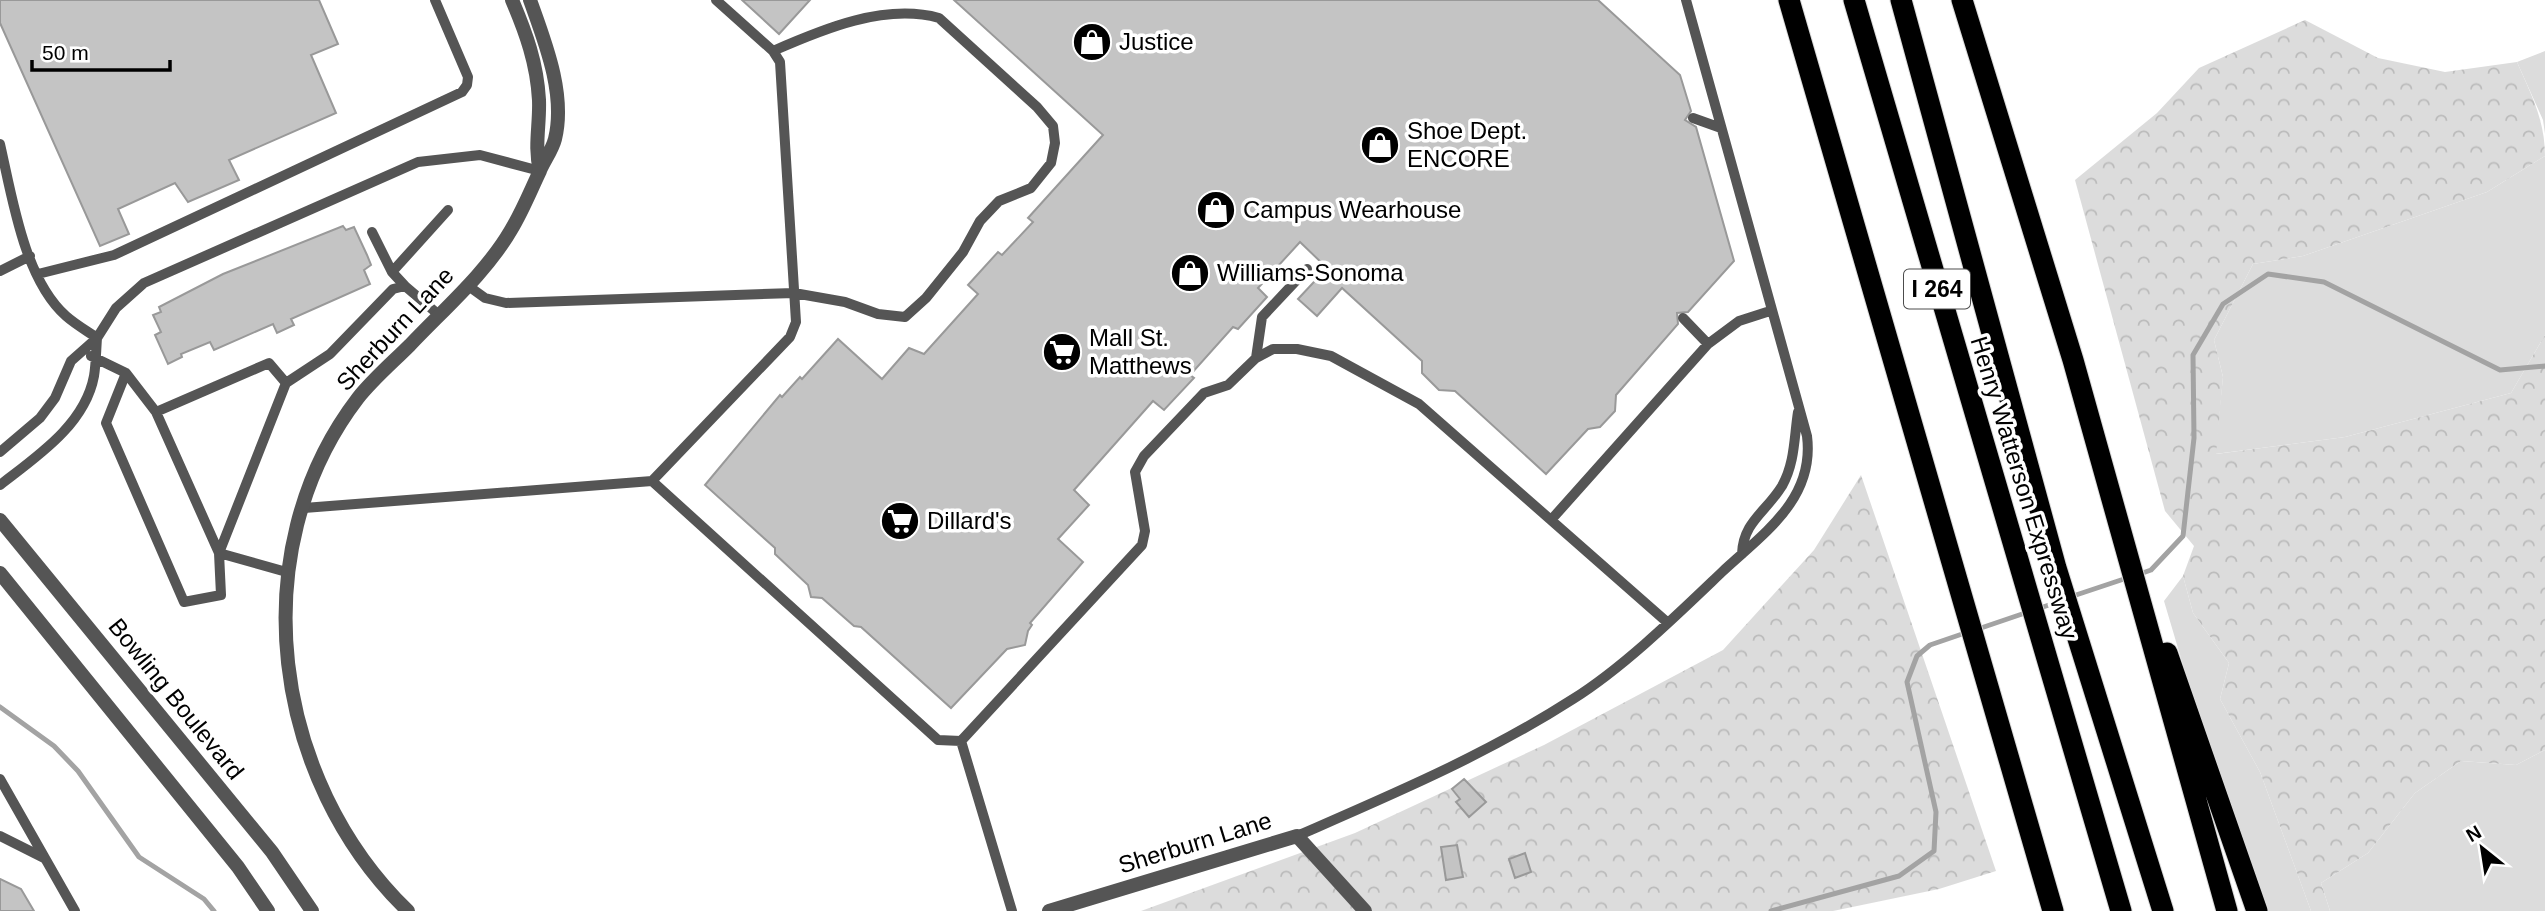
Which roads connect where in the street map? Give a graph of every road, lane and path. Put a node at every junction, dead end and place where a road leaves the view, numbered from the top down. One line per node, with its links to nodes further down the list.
1 (435, 0): 21 (lane)
2 (512, 0): 14 (street)
3 (530, 0): 14 (street, Sherburn Lane)
4 (716, 0): 10 (lane)
5 (1686, 0): 12 (lane)
6 (1789, 0): 61 (highway)
7 (1854, 0): 62 (highway, Henry Watterson Expressway / I 264)
8 (1901, 0): 63 (highway, Henry Watterson Expressway / I 264)
9 (1962, 0): 47 (highway)
10 (774, 51): 24 (lane); 24 (lane)
11 (1693, 118): 12 (lane)
12 (1721, 128): 25 (lane)
13 (0, 144): 17 (lane)
14 (540, 171): 22 (street, Sherburn Lane); 28 (lane)
15 (448, 210): 20 (lane)
16 (372, 232): 20 (lane)
17 (30, 256): 19 (lane); 21 (lane)
18 (1307, 269): 32 (lane)
19 (0, 271)
20 (392, 272): 23 (lane)
21 (38, 274): 28 (lane)
22 (467, 285): 24 (lane); 26 (street, Sherburn Lane)
23 (405, 286): 26 (lane); 34 (lane)
24 (794, 293): 38 (lane)
25 (1770, 311): 29 (lane); 35 (lane)
26 (439, 315): 40 (street, Sherburn Lane)
27 (1683, 318): 29 (lane)
28 (97, 338): 30 (lane); 31 (lane)
29 (1708, 344): 42 (lane)
30 (82, 351): 31 (lane); 37 (lane)
31 (95, 358): 33 (lane); 39 (lane)
32 (1256, 358): 42 (lane); 49 (lane)
33 (126, 373): 36 (lane); 43 (lane)
34 (286, 383): 36 (lane); 43 (lane)
35 (1798, 408): 44 (lane); 44 (lane)
36 (156, 412): 43 (lane)
37 (0, 452)
38 (652, 481): 40 (lane); 49 (lane)
39 (0, 485)
40 (304, 508): 46 (street, Sherburn Lane)
41 (0, 520): 56 (street, Bowling Boulevard)
42 (1551, 520): 48 (lane)
43 (219, 553): 46 (lane)
44 (1742, 554): 48 (lane)
45 (0, 573): 55 (street)
46 (290, 573): 57 (street, Sherburn Lane)
47 (2147, 612): 64 (highway); 65 (highway)
48 (1668, 624): 52 (lane)
49 (961, 741): 58 (lane)
50 (0, 779): 53 (lane)
51 (0, 836): 53 (lane)
52 (1297, 836): 59 (street, Sherburn Lane); 60 (street, Sherburn Lane)
53 (45, 858): 54 (lane)
54 (75, 911)
55 (268, 911)
56 (312, 911)
57 (408, 911)
58 (1012, 911)
59 (1049, 911)
60 (1365, 911)
61 (2051, 911)
62 (2121, 911)
63 (2163, 911)
64 (2227, 911)
65 (2258, 911)

